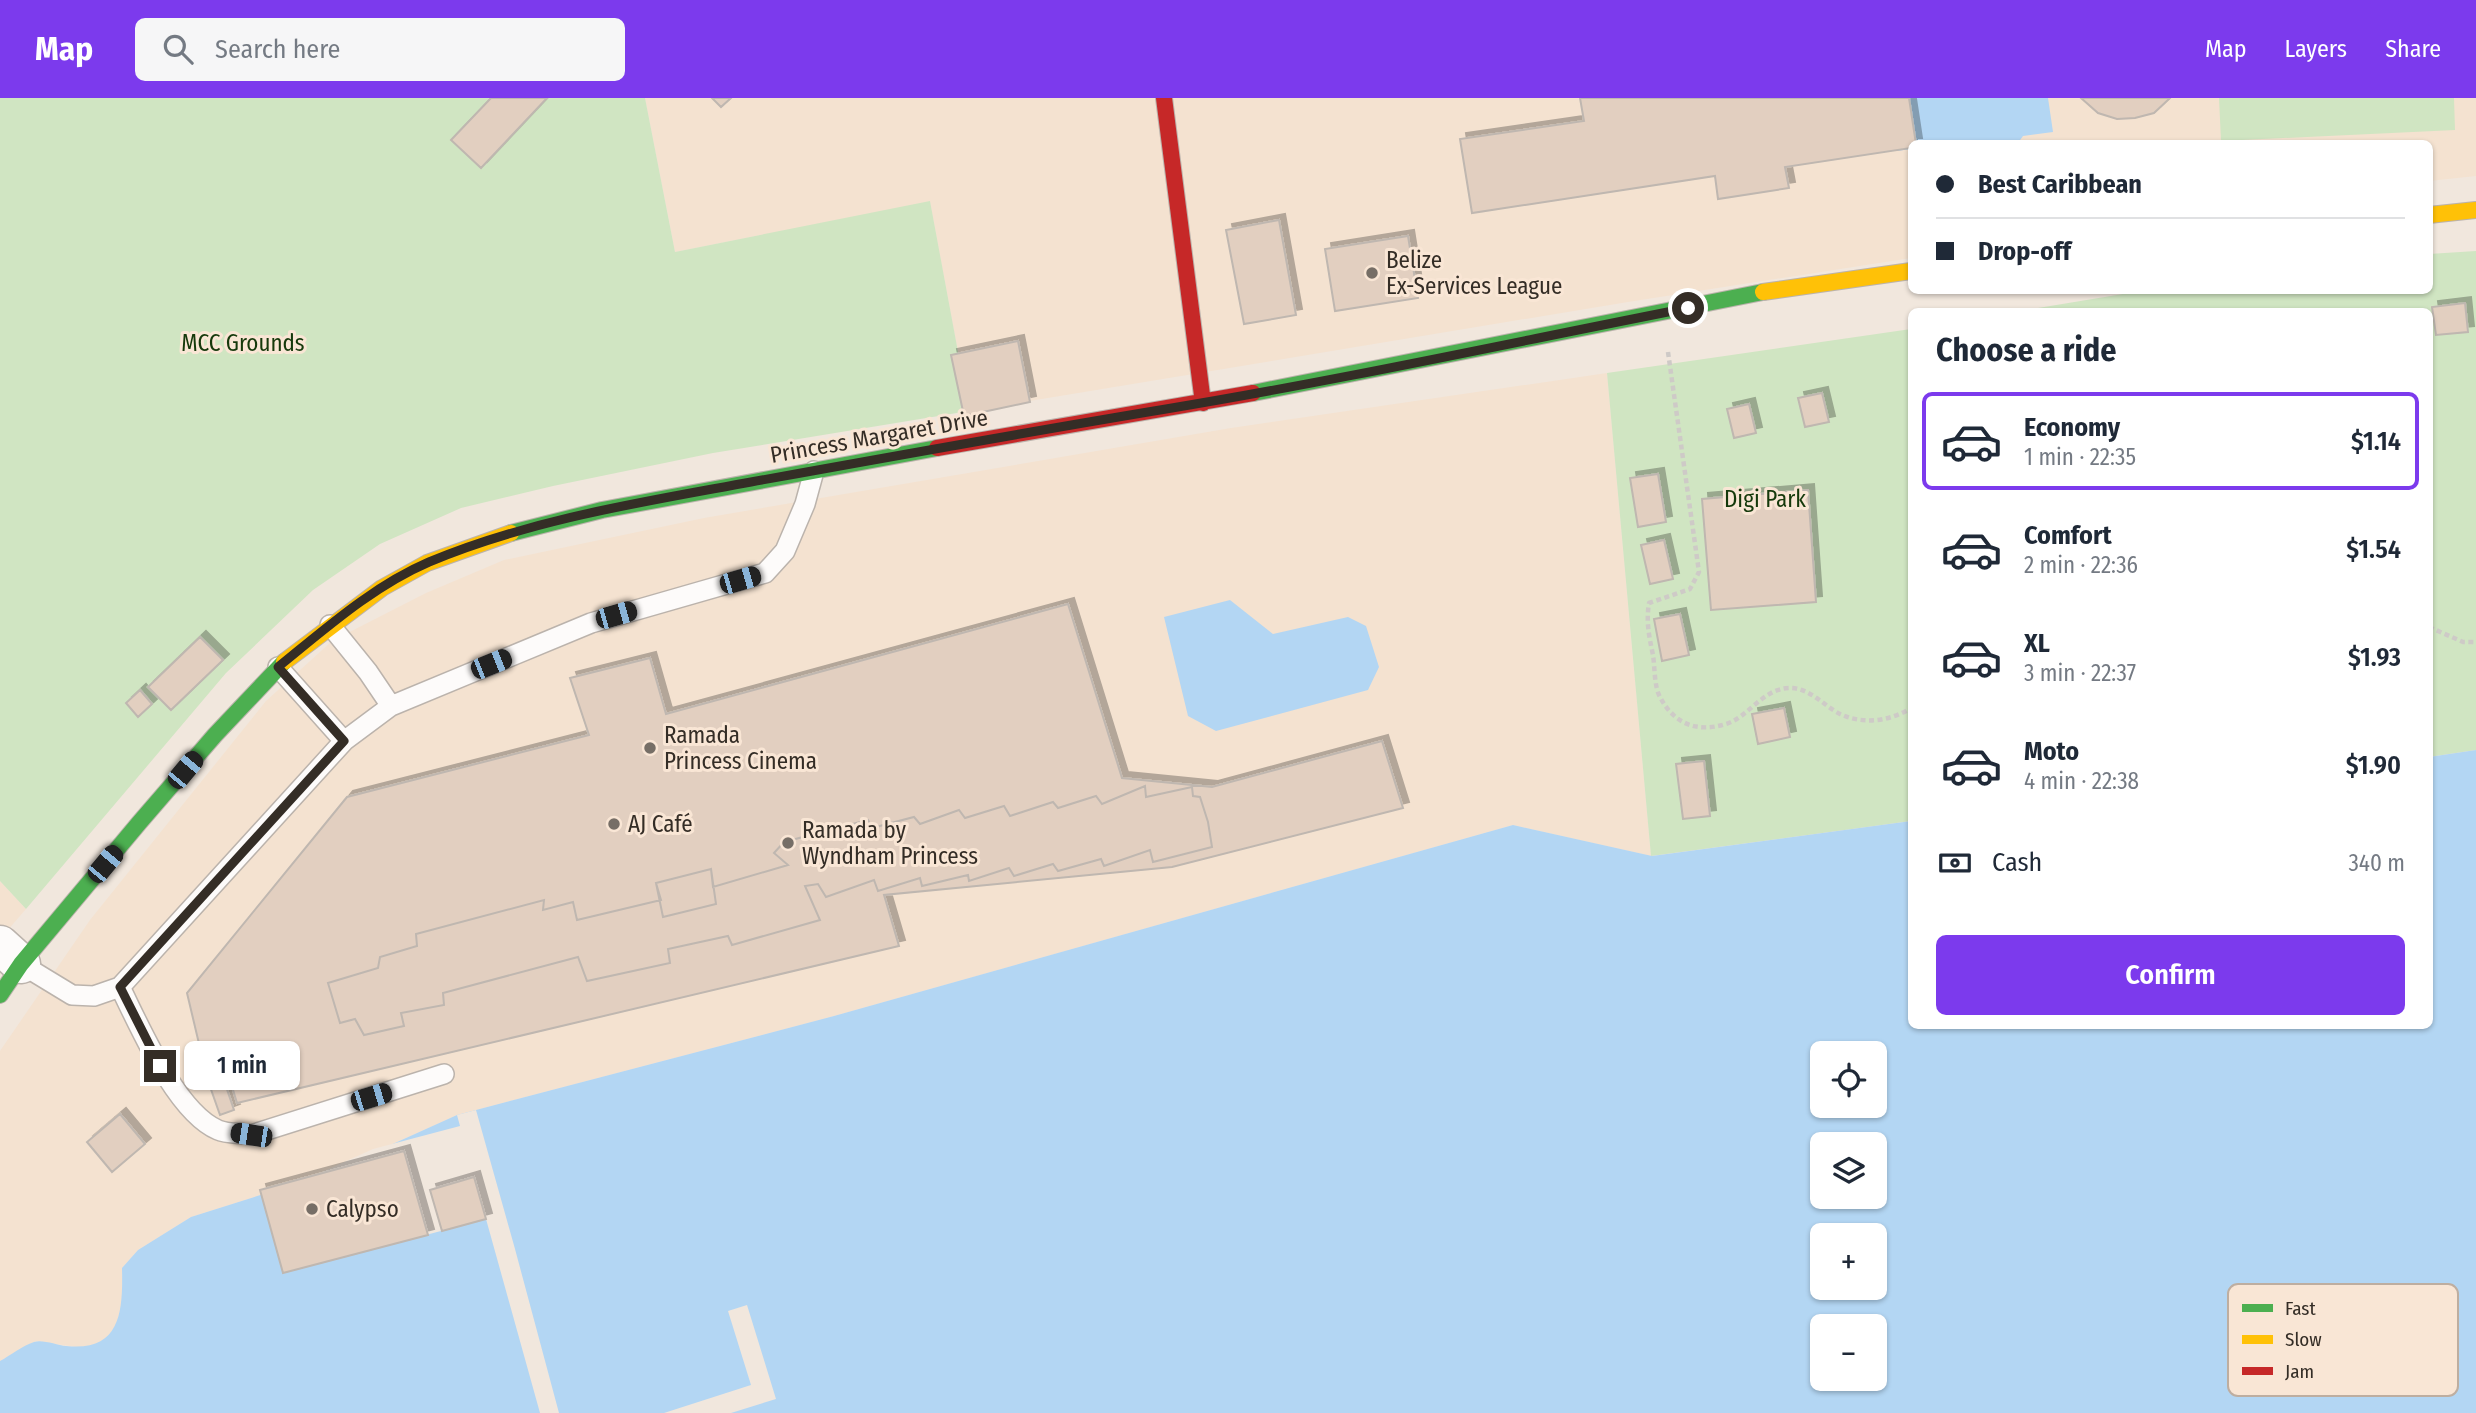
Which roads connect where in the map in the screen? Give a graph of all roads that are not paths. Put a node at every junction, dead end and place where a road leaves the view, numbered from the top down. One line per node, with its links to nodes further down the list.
1 (1164, 98): 5 (main road)
2 (2476, 210): 3 (main road)
3 (2433, 215)
4 (1908, 271): 5 (main road, Princess Margaret Drive)
5 (1203, 403): 6 (main road, Princess Margaret Drive)
6 (814, 471): 7 (main road, Princess Margaret Drive); 9 (lane)
7 (330, 625): 8 (main road, Princess Margaret Drive); 9 (lane)
8 (278, 667): 10 (lane); 11 (main road, Princess Margaret Drive)
9 (391, 706): 10 (lane)
10 (344, 741): 12 (lane)
11 (10, 955): 12 (lane); 13 (main road, Princess Margaret Drive)
12 (120, 987): 14 (lane)
13 (0, 995)
14 (444, 1074)

